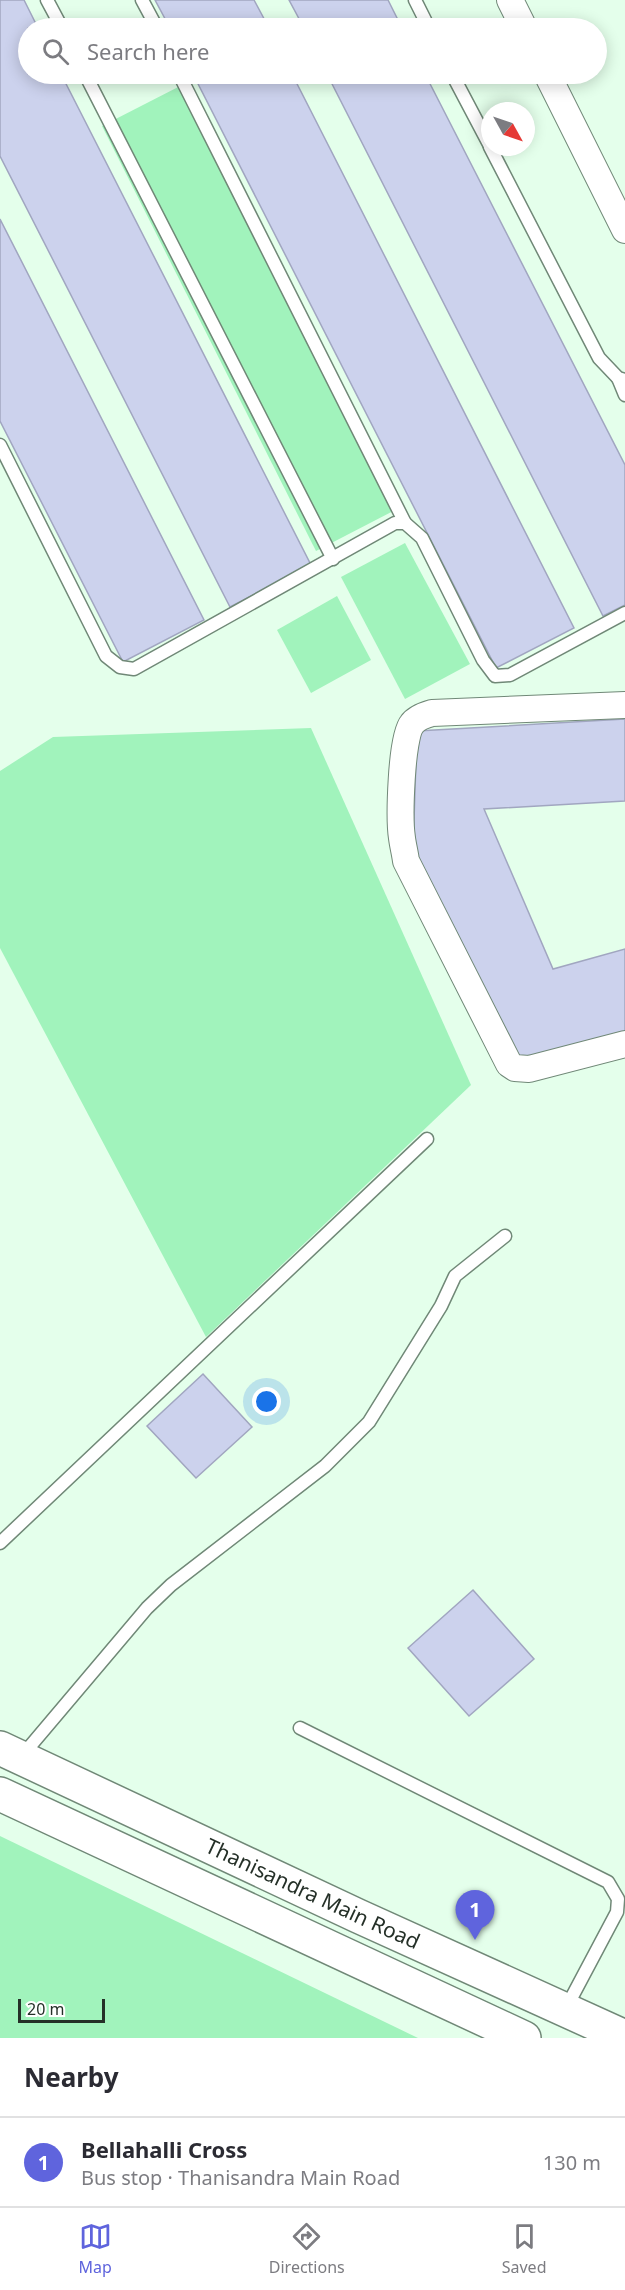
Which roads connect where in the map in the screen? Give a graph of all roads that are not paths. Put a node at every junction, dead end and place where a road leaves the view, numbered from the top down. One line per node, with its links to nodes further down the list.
1 (47, 0): 5 (lane)
2 (142, 0): 6 (lane)
3 (415, 0): 7 (lane)
4 (510, 0): 8 (street)
5 (57, 18)
6 (152, 18)
7 (424, 18)
8 (519, 18)
9 (90, 84): 20 (lane)
10 (184, 84): 19 (lane)
11 (457, 84): 13 (lane)
12 (552, 84): 15 (street)
13 (481, 130)
14 (495, 156): 16 (lane)
15 (625, 230)
16 (621, 379): 17 (lane)
17 (625, 395)
18 (0, 445): 20 (lane)
19 (405, 523): 20 (lane); 21 (lane)
20 (333, 559)
21 (625, 613)
22 (625, 705): 23 (street)
23 (625, 1044)
24 (427, 1139): 26 (lane)
25 (505, 1236): 28 (lane)
26 (0, 1543)
27 (300, 1728): 30 (lane)
28 (10, 1753): 30 (main road, Thanisandra Main Road)
29 (0, 1794): 33 (main road, Thanisandra Main Road)
30 (573, 2014): 31 (main road); 32 (main road, Thanisandra Main Road)
31 (625, 2023)
32 (625, 2037)
33 (524, 2038)

